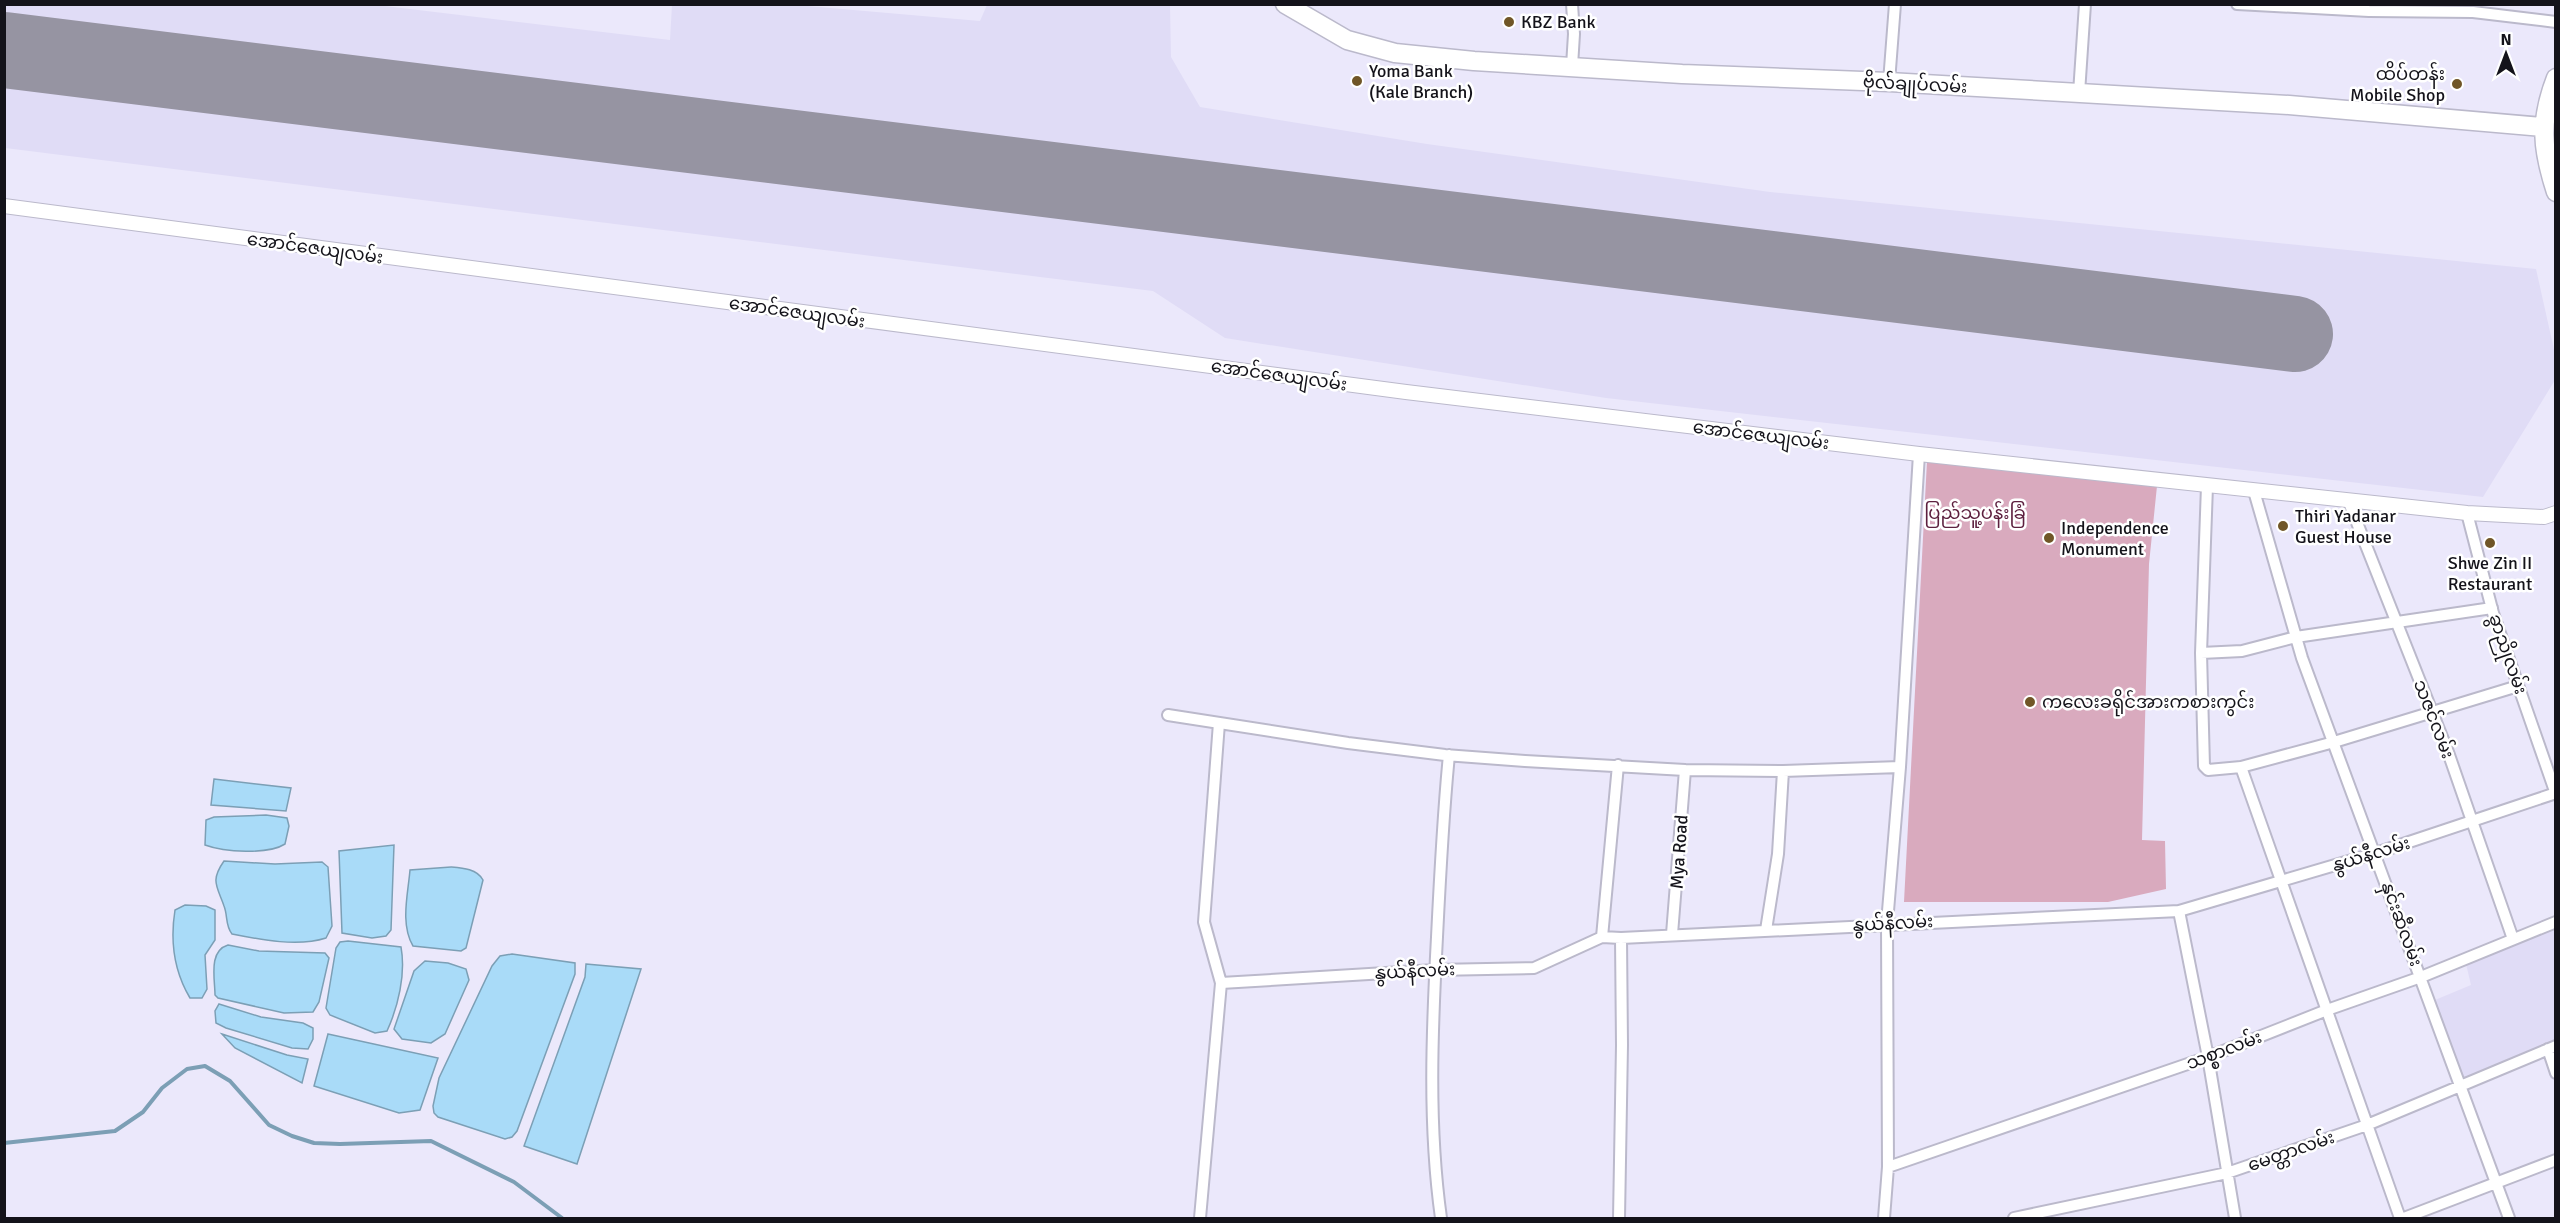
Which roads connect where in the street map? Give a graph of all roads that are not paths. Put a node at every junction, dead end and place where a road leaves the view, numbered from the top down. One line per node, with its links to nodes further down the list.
1 (1285, 4): 7 (highway, ဗိုလ်ချုပ်လမ်း)
2 (1572, 4): 7 (street)
3 (1895, 4): 9 (street)
4 (2085, 4): 10 (street)
5 (2237, 4): 6 (street)
6 (2556, 22)
7 (1572, 66): 9 (highway, ဗိုလ်ချုပ်လမ်း)
8 (2556, 78): 11 (highway)
9 (1889, 82): 10 (highway, ဗိုလ်ချုပ်လမ်း)
10 (2079, 93): 11 (highway, ဗိုလ်ချုပ်လမ်း)
11 (2549, 127): 12 (highway)
12 (2556, 192)
13 (4, 206): 14 (street, အောင်ဇေယျလမ်း)
14 (1919, 454): 15 (street, အောင်ဇေယျလမ်း); 31 (street)
15 (2207, 486): 16 (street, အောင်ဇေယျလမ်း); 23 (street)
16 (2254, 491): 17 (street, အောင်ဇေယျလမ်း); 22 (street, နှင်းဆီလမ်း)
17 (2348, 500): 18 (street, အောင်ဇေယျလမ်း); 21 (street, သဇင်လမ်း)
18 (2467, 513): 19 (street, အောင်ဇေယျလမ်း); 20 (street, ခွာညိုလမ်း)
19 (2556, 513)
20 (2492, 608): 21 (street); 24 (street, ခွာညိုလမ်း)
21 (2395, 620): 22 (street); 25 (street, သဇင်လမ်း)
22 (2296, 637): 23 (street); 28 (street, နှင်းဆီလမ်း)
23 (2201, 653): 32 (street)
24 (2518, 686): 25 (street); 35 (street, ခွာညိုလမ်း)
25 (2431, 711): 28 (street); 36 (street, သဇင်လမ်း)
26 (1167, 715): 27 (street)
27 (1219, 723): 29 (street); 49 (street)
28 (2334, 742): 32 (street); 37 (street, နှင်းဆီလမ်း)
29 (1449, 755): 30 (street); 47 (street)
30 (1618, 765): 33 (street); 44 (street)
31 (1900, 767): 34 (street); 41 (street)
32 (2241, 768): 38 (street)
33 (1685, 770): 34 (street); 43 (street, Mya Road)
34 (1783, 771): 42 (street)
35 (2555, 793): 36 (street, နွယ်နီလမ်း)
36 (2472, 822): 37 (street, နွယ်နီလမ်း); 46 (street, သဇင်လမ်း)
37 (2376, 853): 38 (street, နွယ်နီလမ်း); 48 (street, နှင်းဆီလမ်း)
38 (2283, 880): 39 (street, နွယ်နီလမ်း); 50 (street)
39 (2179, 911): 41 (street, နွယ်နီလမ်း); 52 (street)
40 (2556, 922): 46 (street, သစ္စာလမ်း)
41 (1887, 923): 42 (street, နွယ်နီလမ်း); 57 (street)
42 (1766, 930): 43 (street, နွယ်နီလမ်း)
43 (1672, 934): 45 (street, နွယ်နီလမ်း)
44 (1602, 937): 45 (street, နွယ်နီလမ်း); 47 (street, နွယ်နီလမ်း)
45 (1620, 938): 63 (street)
46 (2513, 939): 48 (street, သစ္စာလမ်း)
47 (1435, 970): 49 (street, နွယ်နီလမ်း); 62 (street)
48 (2421, 977): 50 (street, သစ္စာလမ်း); 54 (street, နှင်းဆီလမ်း)
49 (1221, 983): 61 (street)
50 (2327, 1010): 52 (street, သစ္စာလမ်း); 55 (street)
51 (2552, 1048): 53 (street); 54 (street, မေတ္တာလမ်း)
52 (2208, 1057): 57 (street, သစ္စာလမ်း); 58 (street)
53 (2556, 1073)
54 (2460, 1087): 55 (street, မေတ္တာလမ်း); 59 (street, နှင်းဆီလမ်း)
55 (2367, 1125): 58 (street, မေတ္တာလမ်း); 67 (street)
56 (2556, 1160): 59 (street)
57 (1888, 1167): 64 (street)
58 (2228, 1173): 60 (street, မေတ္တာလမ်း); 66 (street)
59 (2498, 1182): 67 (street); 68 (street, နှင်းဆီလမ်း)
60 (2036, 1217): 65 (street, မေတ္တာလမ်း)
61 (1200, 1218)
62 (1441, 1218)
63 (1619, 1218)
64 (1884, 1218)
65 (2014, 1218)
66 (2235, 1218)
67 (2402, 1218)
68 (2509, 1218)

